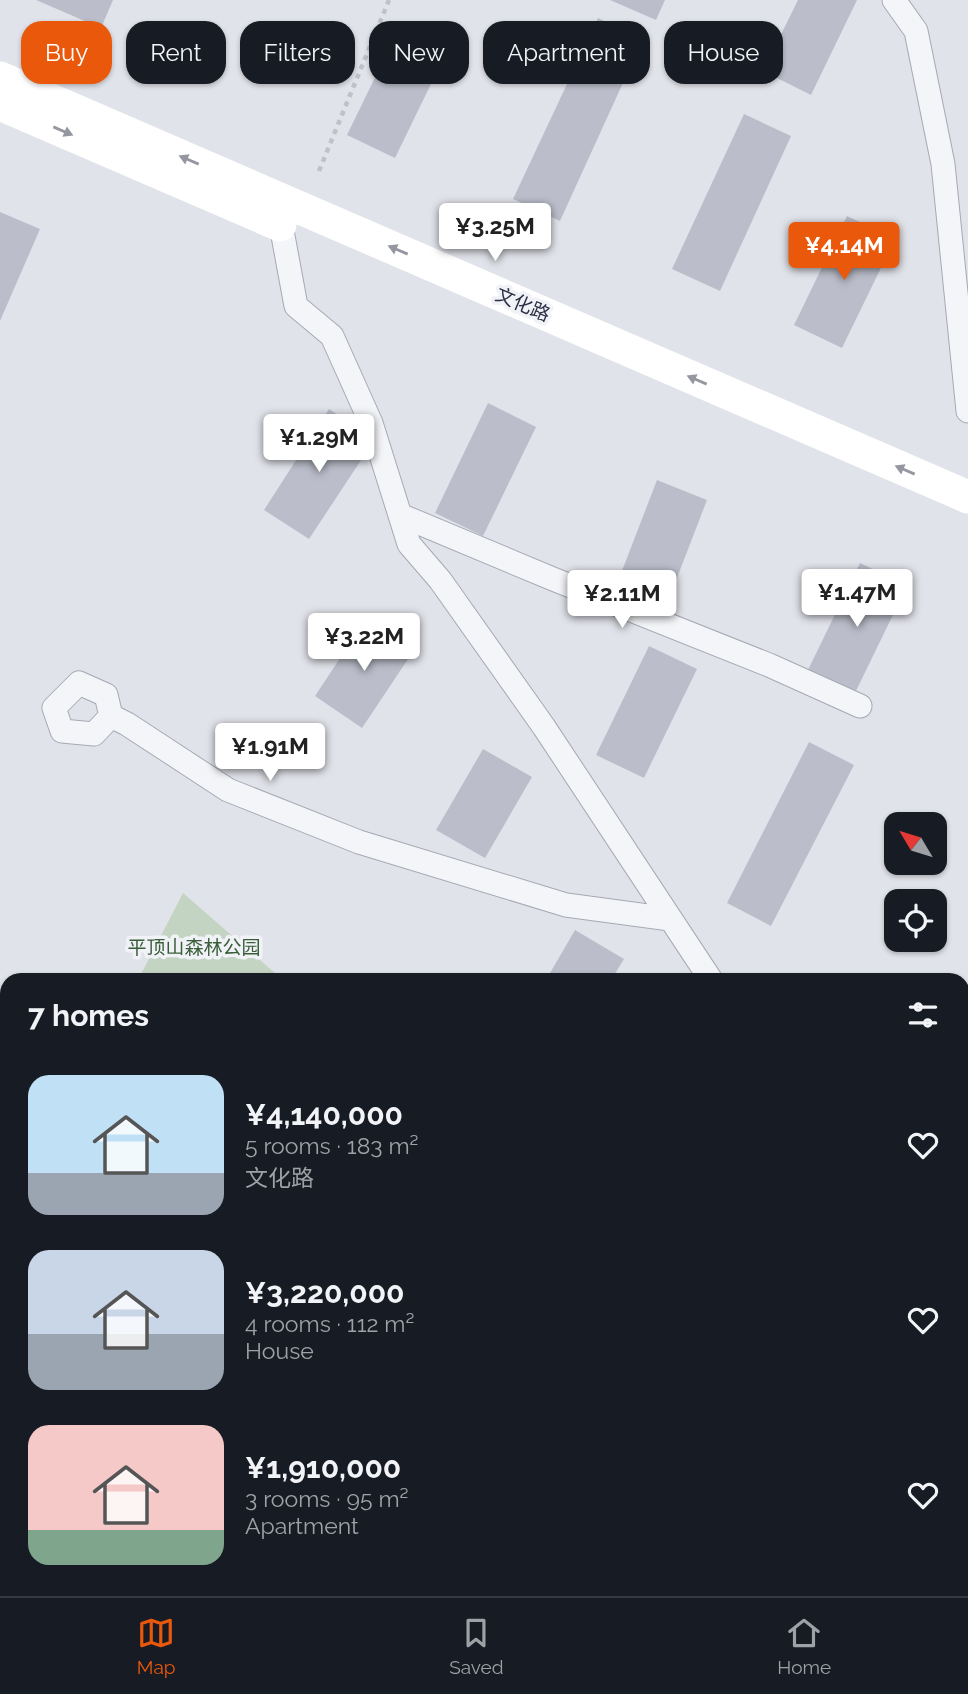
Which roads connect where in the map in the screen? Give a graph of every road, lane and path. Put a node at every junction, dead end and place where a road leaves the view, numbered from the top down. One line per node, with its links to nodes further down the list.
1 (389, 0): 5 (path)
2 (894, 0): 7 (street)
3 (0, 78): 6 (street, 文化路, one-way to 3)
4 (0, 104): 6 (street, 文化路, one-way to 6)
5 (319, 171)
6 (281, 212): 8 (street, 文化路, one-way to 6); 9 (street); 10 (street, 文化路)
7 (968, 411)
8 (968, 498)
9 (400, 515): 11 (street); 13 (street)
10 (968, 522)
11 (860, 706)
12 (111, 716): 13 (street)
13 (670, 919): 14 (street)
14 (706, 973)

